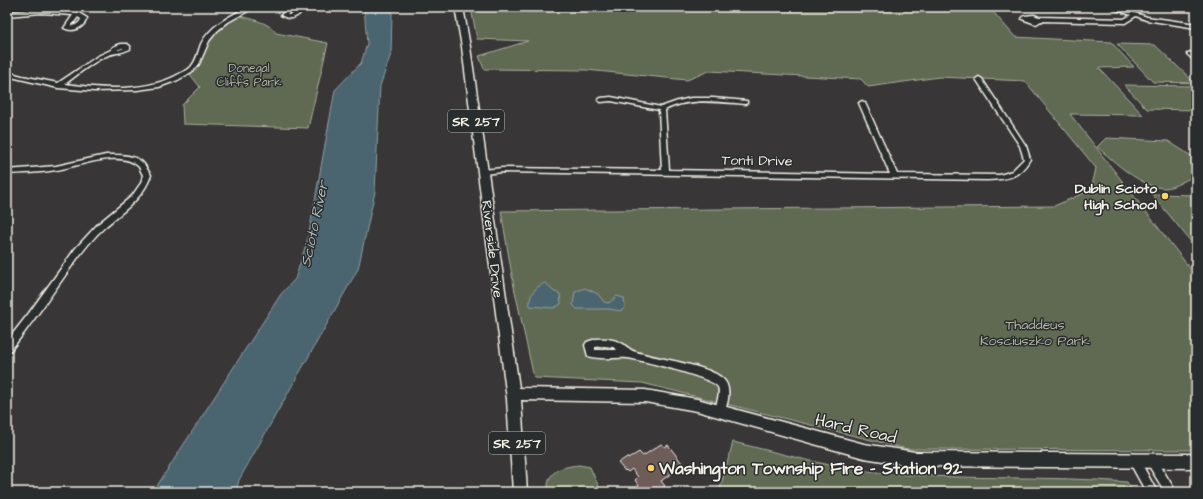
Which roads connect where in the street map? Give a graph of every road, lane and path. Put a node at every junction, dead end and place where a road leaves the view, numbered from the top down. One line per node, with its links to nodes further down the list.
1 (252, 7): 16 (street)
2 (282, 7): 5 (street)
3 (459, 7): 22 (main road, Riverside Drive / SR 257)
4 (1112, 7): 8 (street)
5 (290, 11)
6 (7, 14): 7 (street)
7 (77, 14)
8 (1134, 15): 9 (street); 10 (street)
9 (1039, 19)
10 (1196, 26)
11 (113, 51): 16 (street)
12 (1193, 54): 13 (street)
13 (1196, 60)
14 (7, 74): 16 (street)
15 (979, 79): 24 (street, Tonti Drive)
16 (58, 86)
17 (601, 100): 20 (street)
18 (745, 102): 20 (street)
19 (862, 103): 24 (street)
20 (662, 109): 23 (street)
21 (7, 172): 25 (street)
22 (483, 172): 23 (street, Tonti Drive); 27 (main road, Riverside Drive / SR 257)
23 (666, 172): 24 (street, Tonti Drive)
24 (894, 176)
25 (7, 348)
26 (632, 355): 28 (street)
27 (513, 394): 28 (main road, Hard Road); 32 (main road, Riverside Drive / SR 257)
28 (720, 411): 29 (main road, Hard Road)
29 (1134, 461): 30 (main road, Hard Road); 33 (street)
30 (1152, 461): 31 (main road, Hard Road); 34 (street)
31 (1196, 461)
32 (520, 492)
33 (1152, 492)
34 (1171, 492)

